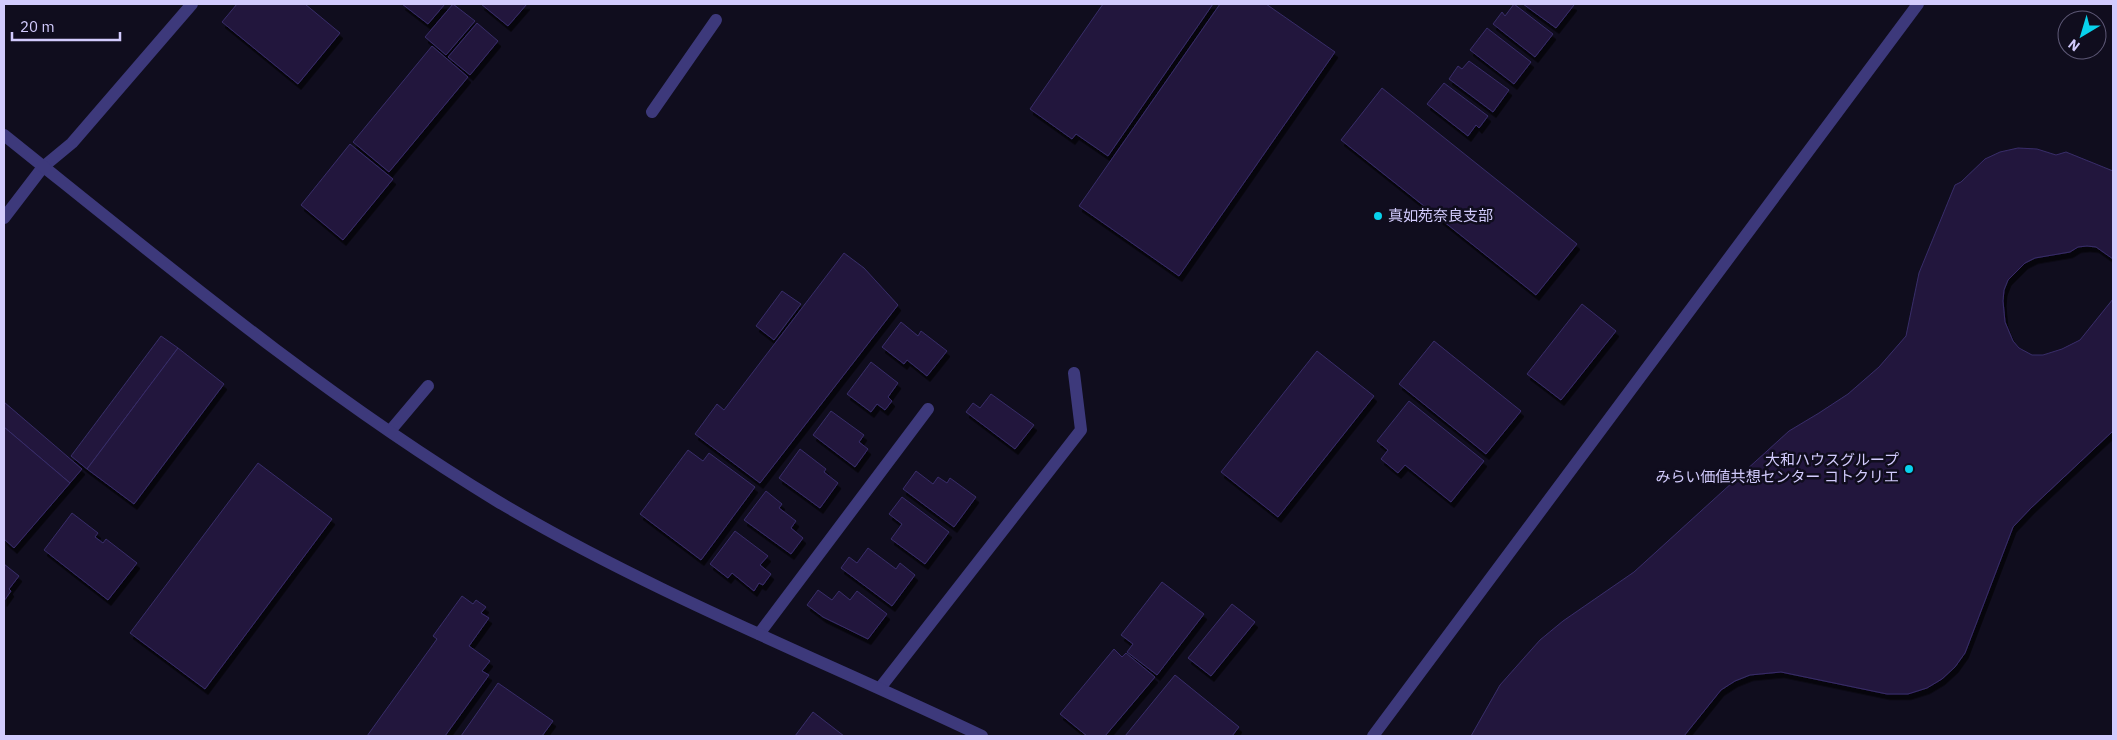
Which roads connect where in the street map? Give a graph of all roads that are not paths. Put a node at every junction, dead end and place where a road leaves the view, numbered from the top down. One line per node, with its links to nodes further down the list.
1 (192, 4): 6 (street)
2 (1918, 4): 15 (street)
3 (716, 20): 4 (street)
4 (652, 112)
5 (4, 135): 6 (street)
6 (43, 167): 7 (street); 11 (street)
7 (4, 218)
8 (1074, 373): 13 (street)
9 (428, 386): 11 (street)
10 (928, 408): 12 (street)
11 (390, 432): 12 (street)
12 (759, 634): 13 (street)
13 (880, 688): 14 (street)
14 (982, 736)
15 (1373, 736)

